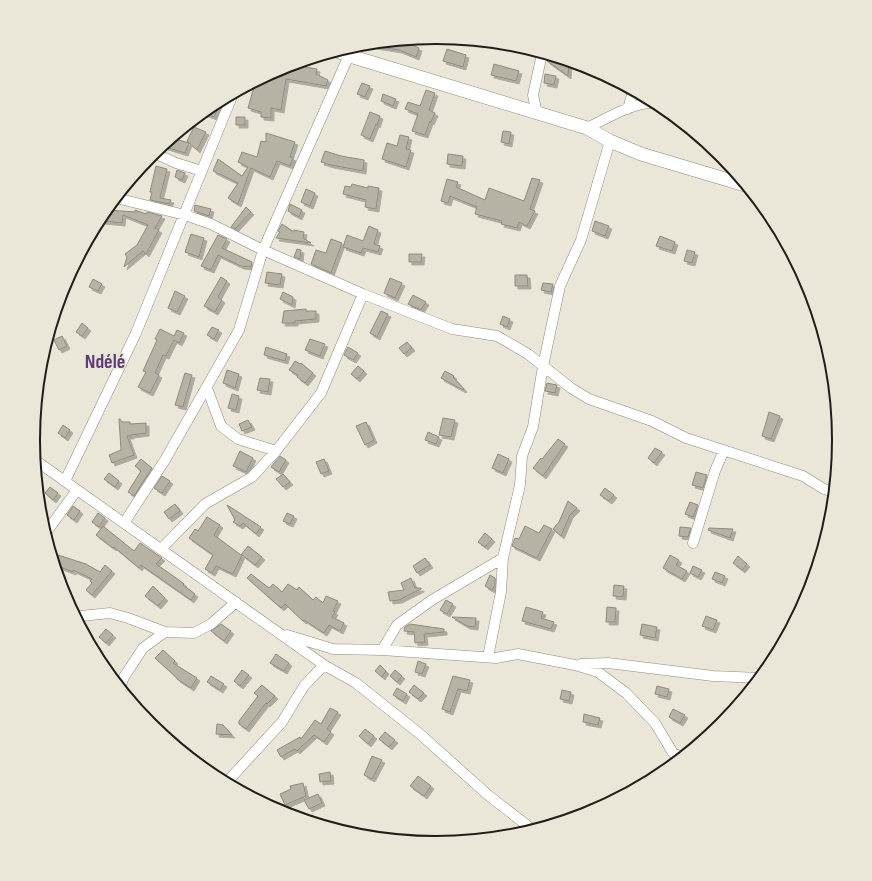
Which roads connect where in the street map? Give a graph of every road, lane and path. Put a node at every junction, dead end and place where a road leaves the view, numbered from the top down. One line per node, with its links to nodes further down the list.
1 (357, 53): 8 (main road)
2 (351, 54): 16 (street)
3 (541, 59): 8 (street)
4 (631, 97): 7 (street)
5 (229, 103): 12 (street)
6 (644, 104): 7 (street)
7 (628, 109): 9 (street)
8 (537, 114): 9 (main road)
9 (587, 128): 10 (main road)
10 (610, 141): 13 (main road); 18 (street)
11 (161, 156): 12 (street)
12 (202, 171): 15 (street)
13 (737, 183)
14 (122, 199): 15 (street)
15 (185, 215): 16 (street); 23 (street)
16 (263, 250): 17 (street); 19 (street)
17 (363, 294): 18 (street); 21 (street)
18 (543, 366): 20 (street); 30 (street)
19 (207, 388): 21 (street); 26 (street)
20 (724, 450): 25 (street); 28 (street)
21 (276, 451): 29 (street)
22 (41, 464): 23 (street)
23 (65, 482): 24 (street)
24 (78, 490): 26 (street); 27 (street)
25 (829, 491)
26 (124, 523): 29 (street)
27 (50, 527)
28 (693, 543)
29 (160, 549): 31 (street)
30 (503, 558): 35 (street); 36 (street)
31 (236, 602): 33 (street); 34 (street)
32 (81, 616): 33 (street)
33 (165, 632): 40 (street)
34 (278, 632): 35 (street); 37 (street)
35 (382, 650): 36 (street)
36 (488, 657): 38 (street)
37 (324, 665): 42 (street); 43 (street)
38 (575, 665): 39 (street); 41 (street)
39 (753, 678)
40 (122, 682)
41 (677, 755)
42 (230, 778)
43 (527, 826)

